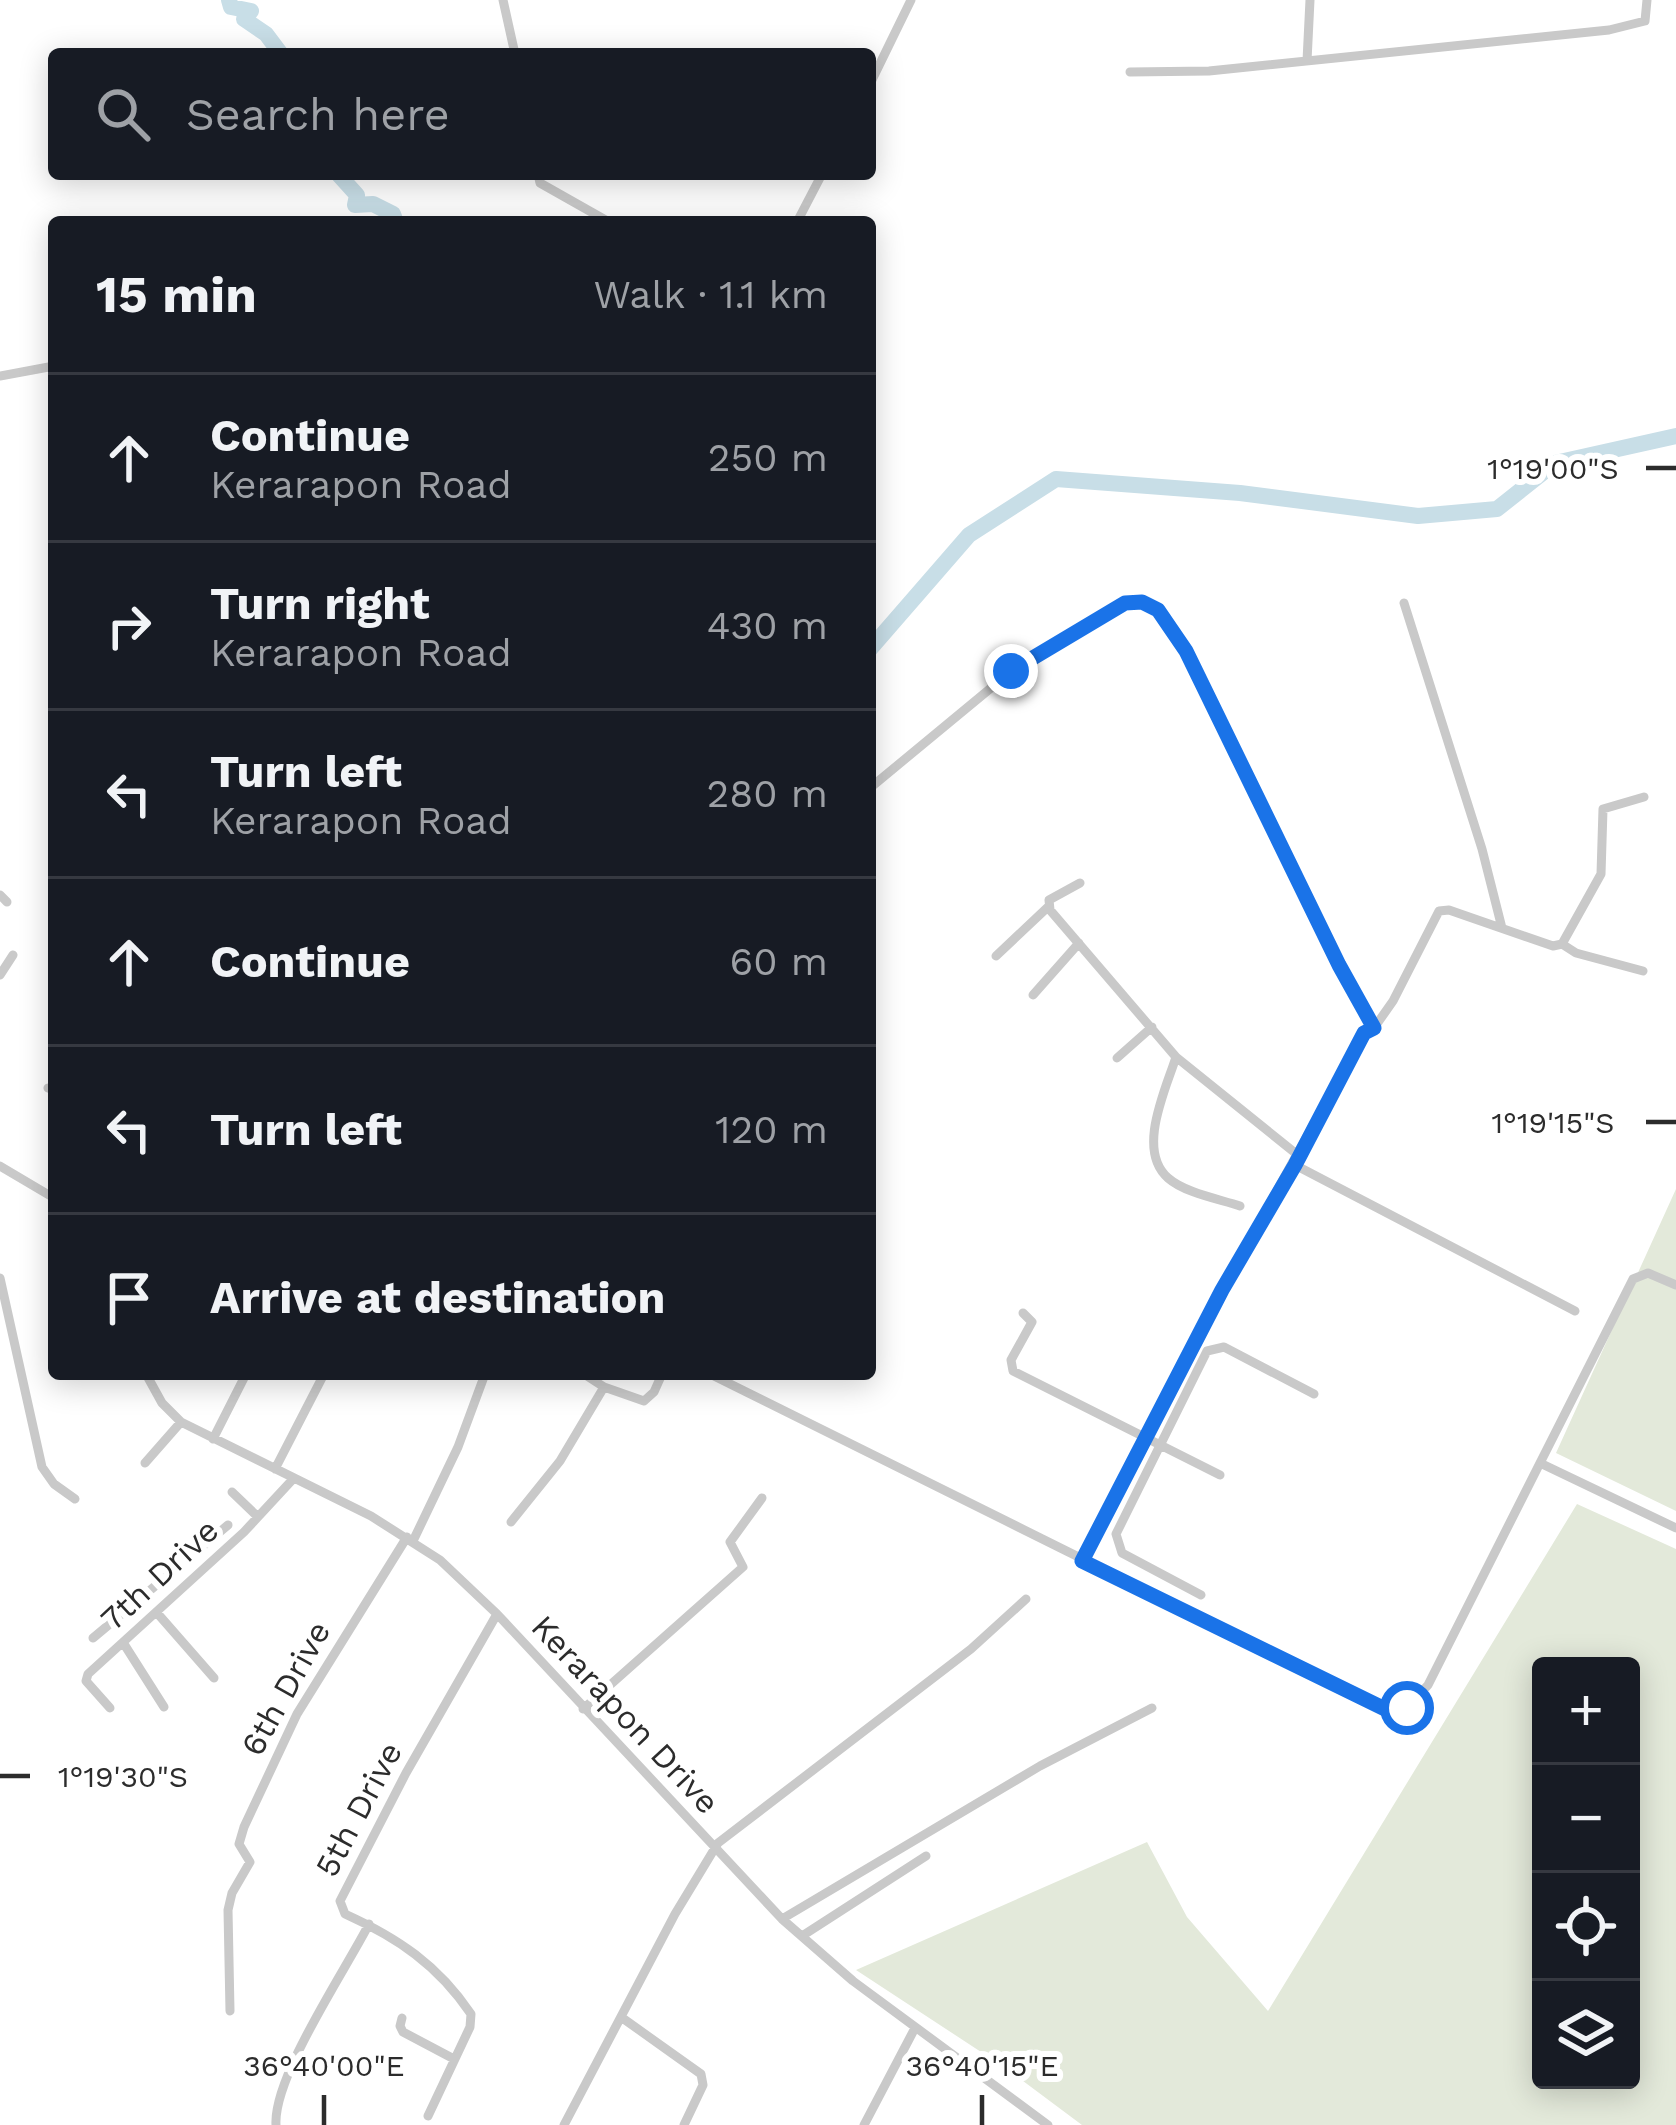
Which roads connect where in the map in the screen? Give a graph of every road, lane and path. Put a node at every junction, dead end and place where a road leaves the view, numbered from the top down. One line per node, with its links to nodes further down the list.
1 (503, 0): 5 (street)
2 (911, 0): 7 (street)
3 (1310, 0): 6 (street)
4 (1646, 0): 6 (street)
5 (513, 48)
6 (1307, 61): 8 (street)
7 (876, 72)
8 (1130, 72)
9 (539, 180): 11 (street)
10 (819, 180): 12 (street)
11 (598, 216)
12 (800, 216)
13 (48, 368): 14 (street)
14 (0, 376)
15 (1404, 602): 20 (street)
16 (876, 783): 29 (street)
17 (1644, 797): 22 (street)
18 (1081, 883): 19 (street)
19 (1049, 906): 21 (street); 24 (street)
20 (1502, 928): 22 (street); 29 (street)
21 (1079, 943): 27 (street); 28 (street)
22 (1562, 944): 25 (street)
23 (14, 955): 26 (street)
24 (996, 956)
25 (1643, 971)
26 (0, 975)
27 (1033, 995)
28 (1151, 1027): 30 (street); 31 (street)
29 (1374, 1028): 32 (street)
30 (1177, 1057): 32 (street); 35 (street)
31 (1117, 1058)
32 (1297, 1160): 38 (street); 51 (street)
33 (0, 1166): 34 (street)
34 (48, 1194)
35 (1240, 1207)
36 (0, 1278): 60 (street)
37 (1676, 1285): 54 (street)
38 (1575, 1311)
39 (1023, 1313): 51 (street)
40 (149, 1380): 49 (street, Kerarapon Drive)
41 (243, 1380): 50 (street)
42 (320, 1380): 55 (street)
43 (483, 1380): 65 (street, 6th Drive)
44 (593, 1380): 47 (street)
45 (659, 1380): 47 (street)
46 (722, 1380): 66 (street)
47 (604, 1387): 62 (street)
48 (1314, 1394): 52 (street)
49 (181, 1422): 50 (street, Kerarapon Drive); 53 (street)
50 (213, 1438): 55 (street, Kerarapon Drive)
51 (1147, 1438): 52 (street); 66 (street)
52 (1161, 1445): 56 (street); 69 (street)
53 (145, 1462)
54 (1540, 1462): 64 (street); 66 (street)
55 (275, 1469): 57 (street, Kerarapon Drive)
56 (1220, 1475)
57 (294, 1478): 61 (street, 7th Drive); 65 (street, Kerarapon Drive)
58 (232, 1492): 61 (street)
59 (762, 1498): 79 (street)
60 (75, 1499)
61 (258, 1517): 68 (street, 7th Drive)
62 (511, 1522)
63 (228, 1525): 67 (street)
64 (1676, 1528)
65 (410, 1539): 72 (street, Kerarapon Drive); 85 (street, 6th Drive)
66 (1082, 1561)
67 (176, 1569): 68 (street); 73 (street)
68 (192, 1581): 71 (street, 7th Drive)
69 (1201, 1595)
70 (1026, 1599): 80 (street)
71 (158, 1614): 74 (street, 7th Drive); 75 (street)
72 (497, 1614): 79 (street, Kerarapon Drive); 83 (street, 5th Drive)
73 (93, 1638)
74 (124, 1644): 76 (street); 77 (street, 7th Drive)
75 (214, 1678)
76 (164, 1707)
77 (110, 1708)
78 (1152, 1708): 82 (street)
79 (584, 1709): 80 (street, Kerarapon Drive)
80 (715, 1848): 82 (street, Kerarapon Drive); 87 (street)
81 (926, 1856): 84 (street)
82 (782, 1919): 84 (street, Kerarapon Drive)
83 (369, 1924): 89 (street); 91 (street)
84 (802, 1936): 88 (street, Kerarapon Drive)
85 (230, 2011)
86 (402, 2018): 89 (street)
87 (621, 2018): 92 (street); 93 (street)
88 (915, 2028): 94 (street); 95 (street, Kerarapon Drive)
89 (454, 2060): 90 (street)
90 (428, 2116)
91 (279, 2124)
92 (564, 2125)
93 (684, 2125)
94 (864, 2125)
95 (1048, 2125)

